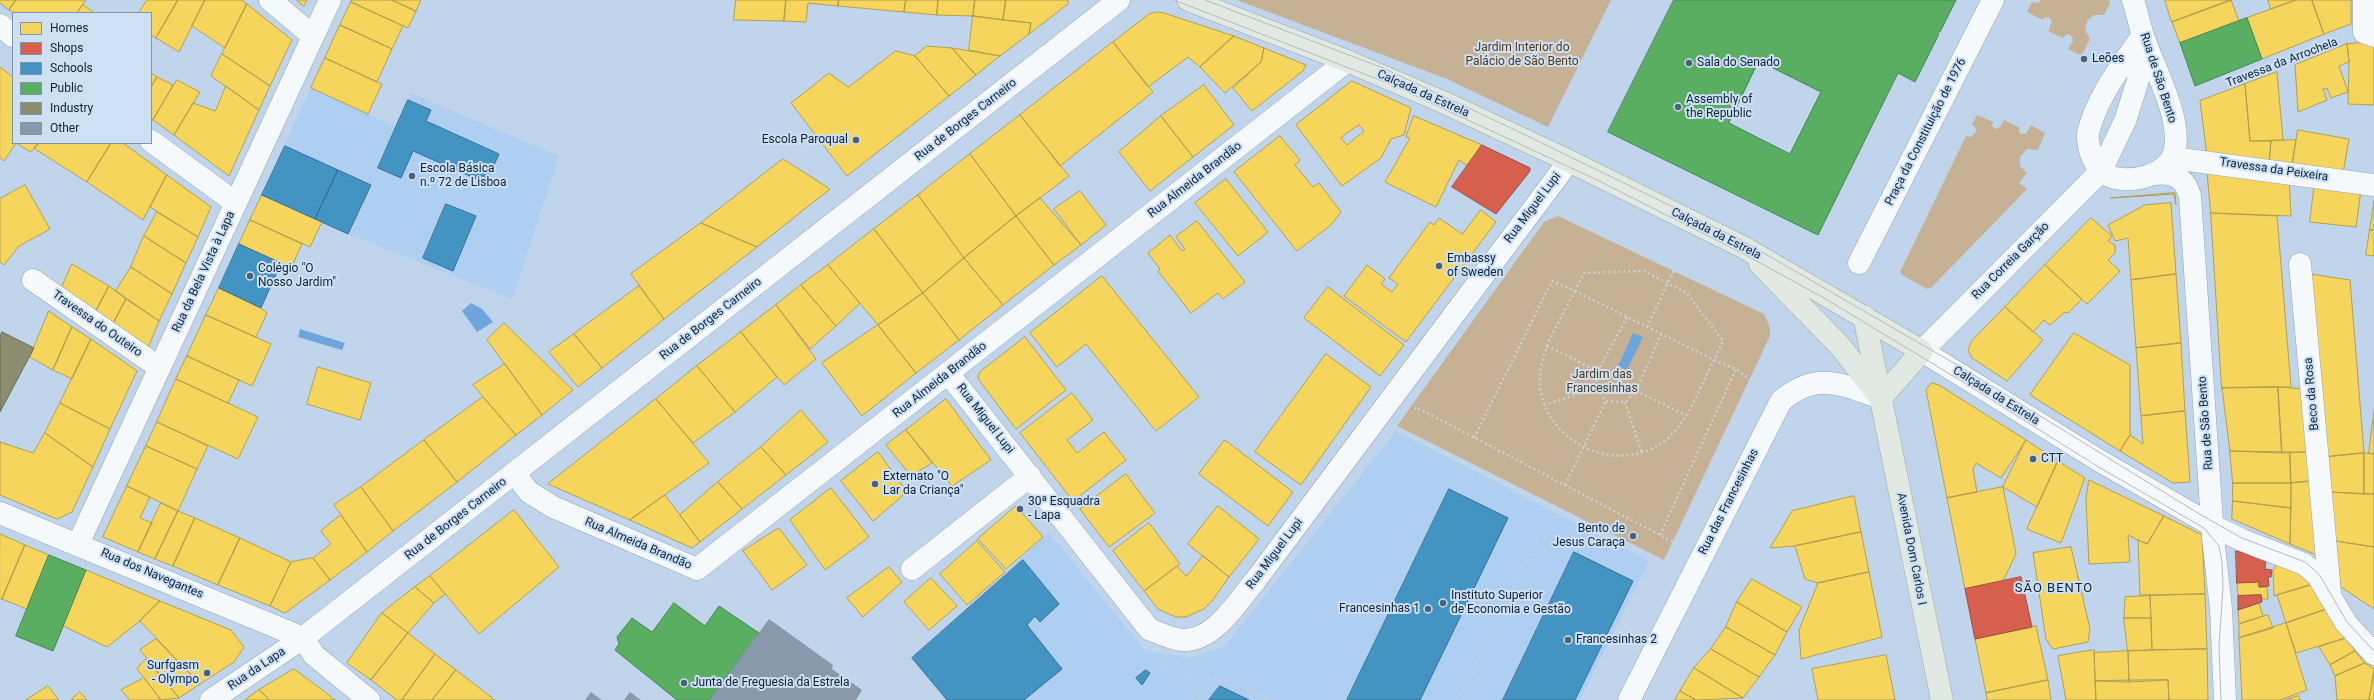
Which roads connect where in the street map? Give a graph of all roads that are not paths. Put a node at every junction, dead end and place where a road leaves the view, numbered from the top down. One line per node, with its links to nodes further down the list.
1 (270, 0): 12 (street)
2 (330, 0): 12 (street, Rua da Bela Vista à Lapa)
3 (1119, 0): 30 (street, Rua de Borges Carneiro)
4 (1188, 0): 13 (main road, Calçada da Estrela)
5 (1993, 0): 22 (street, Praça da Constituição de 1976)
6 (2133, 0): 11 (street, Rua de São Bento)
7 (2364, 0): 9 (street)
8 (0, 25): 10 (street)
9 (2369, 34)
10 (12, 35)
11 (2143, 35): 15 (street, Rua de São Bento); 17 (street, Rua Correia Garção); 17 (street)
12 (313, 36): 20 (street, Rua da Bela Vista à Lapa)
13 (1347, 61): 16 (main road, Calçada da Estrela); 28 (street, Rua Almeida Brandão)
14 (152, 142): 20 (street)
15 (2173, 158): 18 (street); 19 (street, Travessa da Peixeira)
16 (1569, 161): 21 (main road, Calçada da Estrela); 31 (street, Rua Miguel Lupi)
17 (2101, 171): 18 (street); 26 (street, Rua Correia Garção)
18 (2154, 174): 33 (street, Rua de São Bento)
19 (2374, 185)
20 (236, 203): 27 (street, Rua da Bela Vista à Lapa)
21 (1743, 247): 25 (main road, Calçada da Estrela); 29 (main road, Avenida Dom Carlos I)
22 (1859, 263)
23 (2300, 264): 36 (street, Beco da Rosa)
24 (33, 280): 27 (street, Travessa do Outeiro)
25 (1864, 316): 26 (main road, Calçada da Estrela); 29 (main road, Avenida Dom Carlos I)
26 (1922, 351): 29 (main road); 33 (street, Calçada da Estrela)
27 (160, 368): 34 (street, Rua da Bela Vista à Lapa)
28 (948, 373): 30 (street, Rua Almeida Brandão); 31 (street, Rua Miguel Lupi)
29 (1881, 398): 41 (street, Rua das Francesinhas); 42 (main road, Avenida Dom Carlos I)
30 (514, 473): 37 (street, Rua de Borges Carneiro)
31 (1030, 476): 35 (street)
32 (0, 513): 34 (street, Rua dos Navegantes)
33 (2213, 526): 36 (street, Calçada da Estrela); 43 (street, Rua de São Bento)
34 (78, 544): 37 (street, Rua dos Navegantes)
35 (912, 569)
36 (2331, 598): 38 (street, Calçada da Estrela)
37 (303, 638): 39 (street, Rua da Lapa); 40 (street)
38 (2374, 654)
39 (210, 700)
40 (369, 700)
41 (1629, 700)
42 (1942, 700)
43 (2225, 700)

